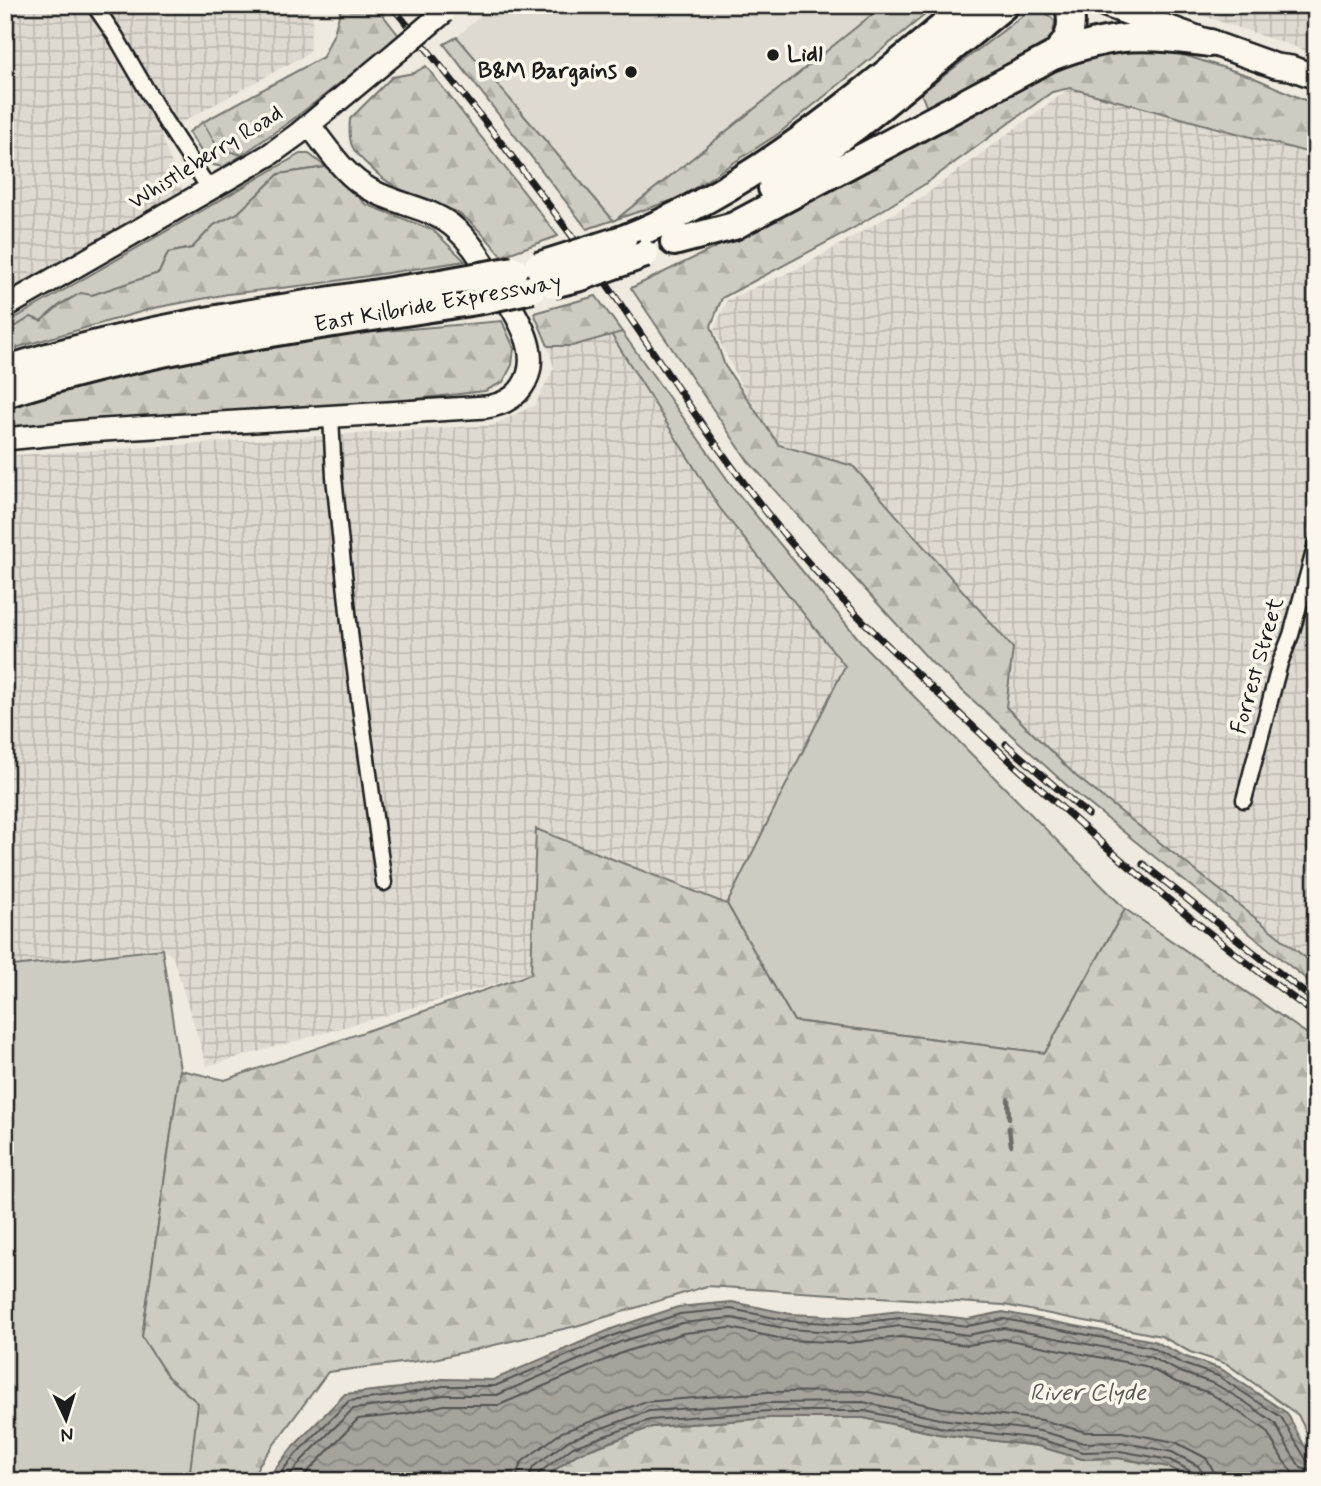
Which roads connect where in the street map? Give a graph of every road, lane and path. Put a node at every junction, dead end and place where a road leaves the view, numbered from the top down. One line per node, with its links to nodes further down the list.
1 (94, 5): 13 (street)
2 (969, 5): 15 (highway, bridge)
3 (1005, 5): 14 (highway, East Kilbride Expressway)
4 (1069, 5): 8 (highway)
5 (1106, 5): 7 (main road)
6 (447, 9): 12 (street, Whistleberry Road, bridge)
7 (1210, 43): 8 (highway); 9 (main road)
8 (1051, 57): 14 (highway)
9 (1276, 66): 10 (main road); 11 (main road)
10 (1316, 77)
11 (1316, 94)
12 (309, 125): 13 (street, Whistleberry Road); 19 (street)
13 (210, 190): 16 (street, Whistleberry Road)
14 (674, 242): 15 (highway, East Kilbride Expressway, bridge)
15 (534, 277): 17 (highway, East Kilbride Expressway, bridge); 18 (highway, East Kilbride Expressway, bridge)
16 (5, 307)
17 (5, 370)
18 (5, 394)
19 (331, 416): 20 (street); 23 (street)
20 (5, 439)
21 (1316, 544): 22 (street, Forrest Street)
22 (1244, 800)
23 (384, 883)

